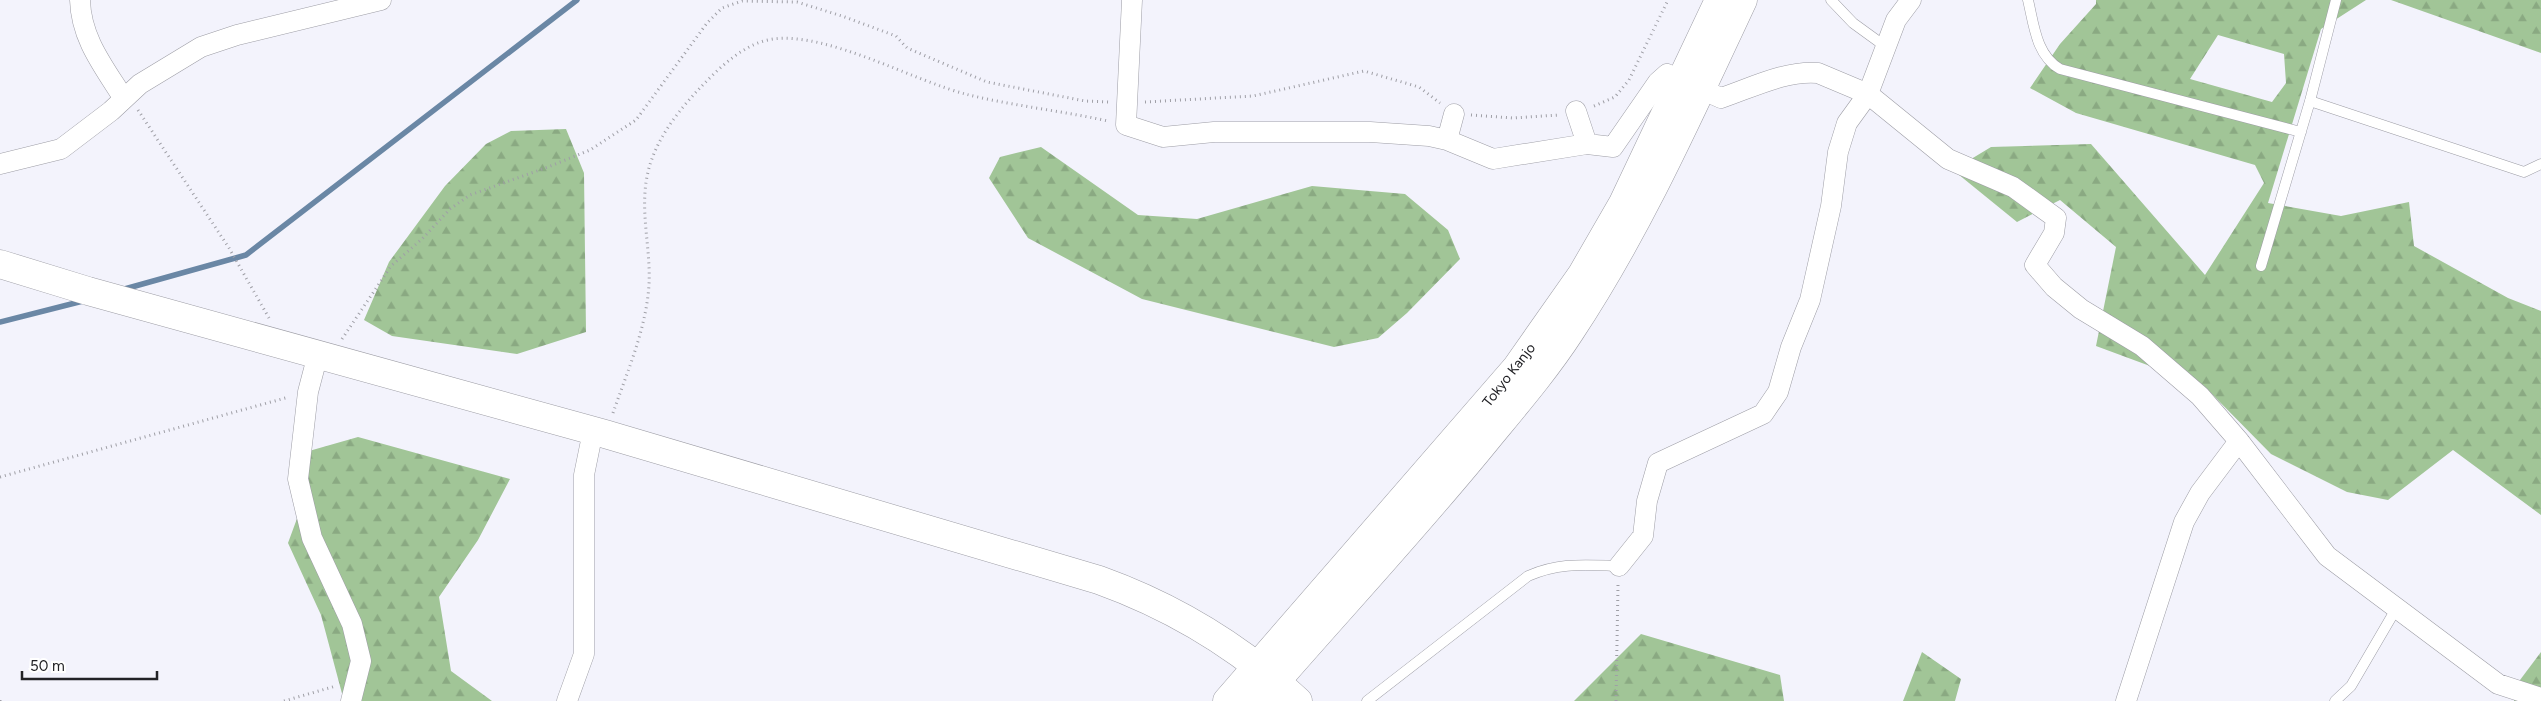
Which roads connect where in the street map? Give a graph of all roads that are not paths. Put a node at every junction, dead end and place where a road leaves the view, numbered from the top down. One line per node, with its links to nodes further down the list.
1 (80, 0): 13 (street)
2 (381, 0): 13 (street)
3 (1132, 0): 18 (street)
4 (1719, 0): 11 (main road, Tokyo Kanjo)
5 (1743, 0): 11 (main road, Tokyo Kanjo)
6 (1831, 0): 10 (lane)
7 (1911, 0): 10 (street)
8 (2028, 0): 17 (lane)
9 (2336, 0): 14 (lane)
10 (1886, 47): 12 (street)
11 (1692, 86): 12 (street); 19 (street); 29 (main road, Tokyo Kanjo)
12 (1868, 94): 26 (street); 27 (street)
13 (126, 96): 20 (street)
14 (2310, 102): 17 (lane); 21 (lane)
15 (1576, 112): 19 (street)
16 (1454, 114): 18 (street)
17 (2301, 132): 23 (lane)
18 (1447, 140): 19 (street)
19 (1587, 144)
20 (0, 164)
21 (2541, 164)
22 (0, 264): 24 (main road)
23 (2261, 266)
24 (323, 356): 25 (main road); 31 (street)
25 (599, 433): 29 (main road); 32 (street)
26 (2239, 441): 28 (street); 37 (street)
27 (1619, 566): 36 (lane)
28 (2396, 609): 30 (street); 38 (lane)
29 (1267, 673): 33 (main road, Tokyo Kanjo); 34 (main road, Tokyo Kanjo); 35 (main road)
30 (2541, 698)
31 (351, 701)
32 (567, 701)
33 (1227, 701)
34 (1258, 701)
35 (1298, 701)
36 (1367, 701)
37 (2126, 701)
38 (2336, 701)

